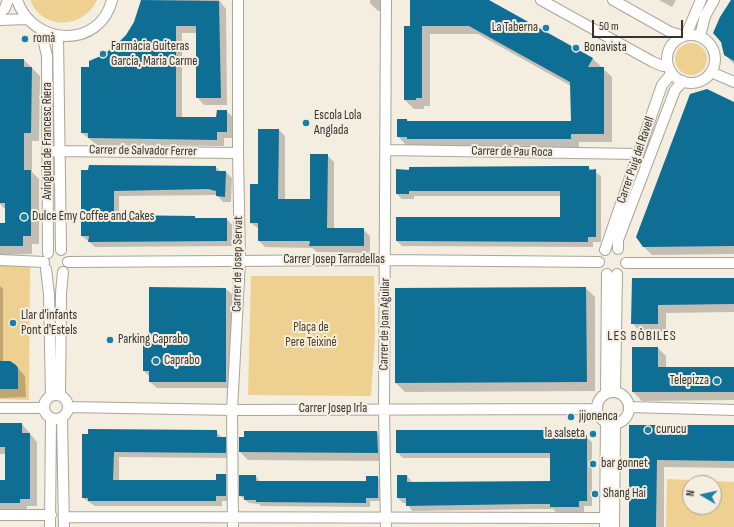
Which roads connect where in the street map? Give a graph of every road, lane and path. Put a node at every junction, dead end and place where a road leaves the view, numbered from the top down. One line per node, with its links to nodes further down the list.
1 (8, 0): 10 (street)
2 (17, 0): 11 (street)
3 (112, 0): 15 (street)
4 (238, 0): 23 (street, Carrer de Josep Servat)
5 (386, 0): 21 (street, Carrer de Joan Aguilar)
6 (541, 0): 17 (street)
7 (613, 0): 14 (street)
8 (702, 0): 14 (street)
9 (714, 0): 16 (street)
10 (0, 13)
11 (27, 19): 12 (street); 13 (street)
12 (0, 20)
13 (40, 30): 15 (street); 22 (street, Avinguda de Francesc Riera)
14 (685, 35): 16 (street); 17 (street)
15 (58, 36): 22 (street, Avinguda de Francesc Riera)
16 (700, 36): 18 (street)
17 (670, 69): 19 (street); 24 (street, Carrer Puig del Ravell)
18 (711, 72): 19 (street); 20 (street)
19 (683, 81): 25 (street, Carrer Puig del Ravell)
20 (734, 82)
21 (386, 150): 24 (street, Carrer de Pau Roca); 29 (street, Carrer de Joan Aguilar)
22 (54, 151): 23 (street, Carrer de Salvador Ferrer); 26 (street, Avinguda de Francesc Riera); 30 (street, Avinguda de Francesc Riera)
23 (238, 153): 31 (street, Carrer de Josep Servat)
24 (638, 154): 27 (street, Carrer Puig del Ravell)
25 (618, 249): 27 (street); 34 (street)
26 (61, 250): 30 (street); 32 (street)
27 (605, 250): 33 (street)
28 (0, 260): 30 (street)
29 (386, 260): 31 (street, Carrer Josep Tarradellas); 33 (street, Carrer Josep Tarradellas); 44 (street, Carrer de Joan Aguilar)
30 (46, 261): 36 (street); 39 (street, Avinguda de Francesc Riera)
31 (240, 261): 32 (street, Carrer Josep Tarradellas); 46 (street, Carrer de Josep Servat)
32 (68, 262): 36 (street)
33 (599, 262): 37 (street)
34 (626, 263): 35 (street); 37 (street)
35 (734, 263)
36 (63, 272): 39 (street)
37 (612, 274): 38 (street)
38 (611, 393): 41 (street); 45 (street)
39 (56, 396): 40 (street); 43 (street)
40 (68, 407): 46 (street, Carrer Josep Irla); 48 (street)
41 (630, 407): 47 (street); 50 (street)
42 (0, 408): 43 (street)
43 (43, 408): 49 (street)
44 (384, 409): 45 (street, Carrer Josep Irla); 46 (street, Carrer Josep Irla); 53 (street, Carrer de Joan Aguilar)
45 (597, 409): 50 (street)
46 (232, 410): 56 (street, Carrer de Josep Servat)
47 (734, 410)
48 (62, 417): 49 (street); 54 (street)
49 (50, 418): 52 (street)
50 (610, 423): 55 (street); 59 (street)
51 (0, 515): 52 (street)
52 (51, 515): 57 (street)
53 (386, 516): 55 (street); 56 (street); 58 (street, Carrer de Joan Aguilar)
54 (64, 522): 56 (street)
55 (605, 522)
56 (233, 523)
57 (50, 527)
58 (386, 527)
59 (614, 527)

